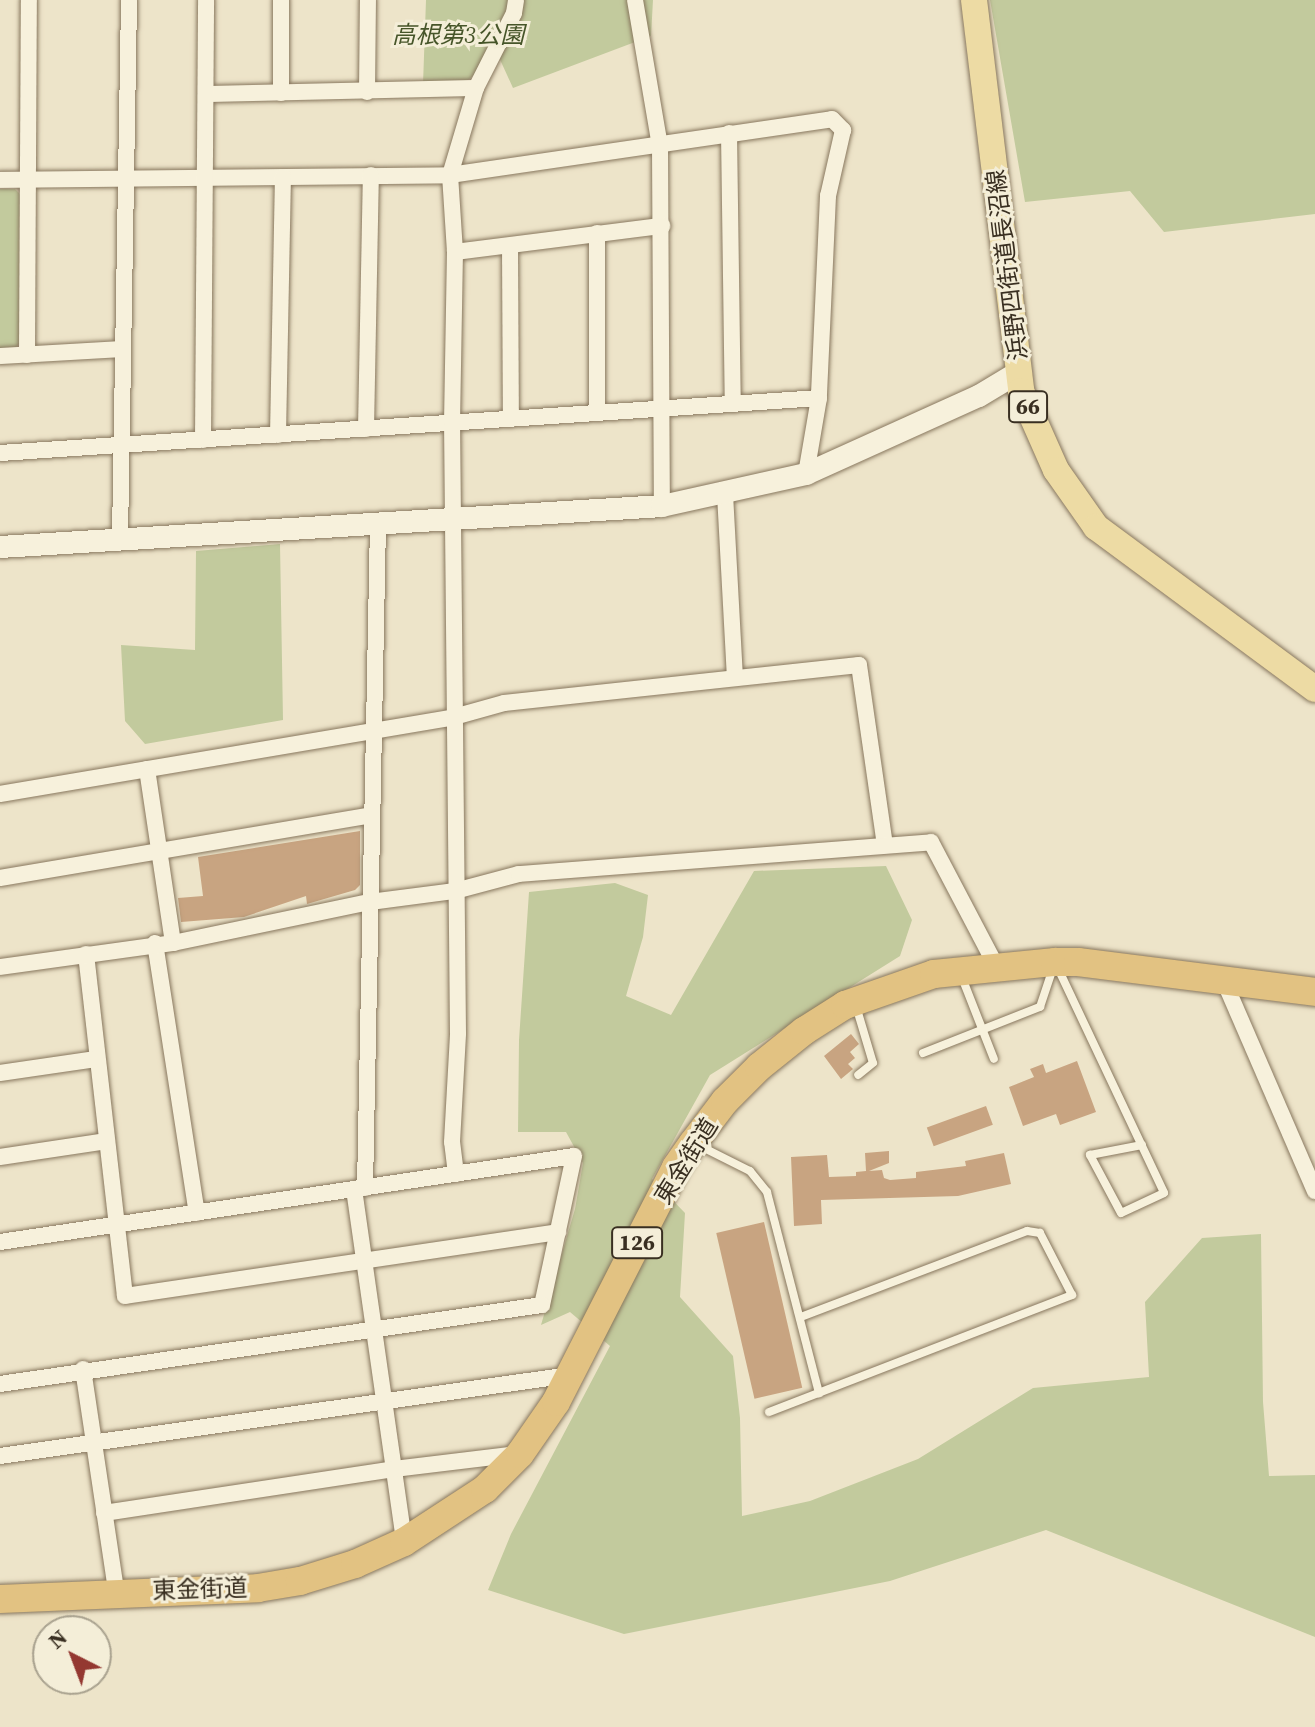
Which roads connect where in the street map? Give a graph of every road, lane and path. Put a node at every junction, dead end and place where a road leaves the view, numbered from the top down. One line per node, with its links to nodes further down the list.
1 (29, 0): 20 (street)
2 (129, 0): 21 (street)
3 (206, 0): 12 (street)
4 (281, 0): 11 (street)
5 (368, 0): 10 (street)
6 (516, 0): 9 (street)
7 (635, 0): 14 (street)
8 (974, 0): 29 (main road, 浜野四街道長沼線 / 66)
9 (476, 88): 10 (street); 16 (street)
10 (367, 92): 11 (street)
11 (281, 93): 12 (street)
12 (206, 94): 17 (street)
13 (729, 133): 14 (street); 30 (street); 31 (street)
14 (660, 146): 16 (street); 22 (street)
15 (371, 175): 16 (street); 18 (street); 36 (street)
16 (450, 175): 25 (street)
17 (205, 177): 18 (street); 21 (street); 38 (street)
18 (283, 177): 37 (street)
19 (0, 180): 20 (street)
20 (29, 180): 21 (street); 27 (street)
21 (126, 181): 26 (street)
22 (662, 226): 23 (street); 32 (street)
23 (597, 233): 24 (street); 33 (street)
24 (510, 246): 25 (street); 34 (street)
25 (455, 252): 35 (street)
26 (123, 349): 27 (street); 39 (street)
27 (27, 355): 28 (street)
28 (0, 356)
29 (1019, 372): 41 (street); 49 (main road, 浜野四街道長沼線 / 66)
30 (819, 398): 31 (street); 41 (street)
31 (733, 404): 32 (street)
32 (660, 409): 33 (street); 43 (street)
33 (597, 413): 34 (street)
34 (511, 419): 35 (street)
35 (452, 423): 36 (street); 44 (street)
36 (366, 429): 37 (street)
37 (278, 435): 38 (street)
38 (203, 440): 39 (street)
39 (121, 445): 40 (street); 46 (street)
40 (0, 453)
41 (806, 474): 42 (street)
42 (725, 494): 43 (street); 48 (street)
43 (662, 506): 44 (street)
44 (452, 517): 45 (street); 50 (street)
45 (378, 524): 46 (street); 51 (street)
46 (120, 538): 47 (street)
47 (0, 547)
48 (735, 678): 50 (street); 55 (street)
49 (1315, 689)
50 (454, 717): 51 (street); 58 (street)
51 (374, 729): 52 (street); 54 (street)
52 (147, 769): 53 (street); 56 (street)
53 (0, 794)
54 (372, 815): 56 (street); 59 (street)
55 (885, 845): 58 (street); 64 (street)
56 (159, 852): 57 (street); 61 (street)
57 (0, 878)
58 (455, 891): 59 (street); 80 (street)
59 (370, 902): 61 (street); 81 (street)
60 (155, 943): 61 (street); 62 (street); 83 (street)
61 (173, 943)
62 (86, 954): 65 (street); 72 (street)
63 (1055, 962): 64 (highway, 東金街道 / 126); 67 (highway, 東金街道 / 126); 70 (lane); 78 (lane)
64 (996, 966): 66 (highway, 東金街道 / 126)
65 (0, 967)
66 (959, 970): 69 (highway, 東金街道 / 126); 70 (lane)
67 (1224, 981): 68 (highway, 東金街道 / 126); 82 (street)
68 (1315, 992)
69 (854, 1001): 75 (lane); 77 (highway, 東金街道 / 126)
70 (982, 1030): 71 (lane); 73 (lane)
71 (923, 1053)
72 (96, 1059): 74 (street); 76 (street)
73 (994, 1059)
74 (0, 1073)
75 (858, 1075)
76 (107, 1141): 79 (street); 84 (street)
77 (693, 1143): 88 (lane); 91 (highway, 東金街道 / 126)
78 (1142, 1145): 78 (lane)
79 (0, 1157)
80 (456, 1174): 81 (street); 85 (street)
81 (359, 1188): 83 (street); 87 (street)
82 (1315, 1191)
83 (197, 1213): 84 (street)
84 (119, 1225): 86 (street); 87 (street)
85 (558, 1232): 87 (street); 89 (street)
86 (0, 1242)
87 (364, 1258): 89 (street)
88 (801, 1317): 93 (lane); 93 (lane)
89 (373, 1330): 90 (street); 94 (street)
90 (83, 1369): 92 (street); 96 (street)
91 (570, 1375): 94 (street); 97 (highway, 東金街道 / 126)
92 (0, 1384)
93 (819, 1393): 95 (lane)
94 (383, 1399): 96 (street); 99 (street)
95 (769, 1412)
96 (94, 1443): 98 (street); 100 (street)
97 (520, 1454): 99 (street); 101 (highway, 東金街道 / 126)
98 (0, 1456)
99 (394, 1469): 100 (street); 101 (street)
100 (104, 1513): 102 (street)
101 (404, 1542): 102 (highway, 東金街道 / 126)
102 (116, 1591): 103 (highway, 東金街道 / 126)
103 (0, 1599)

